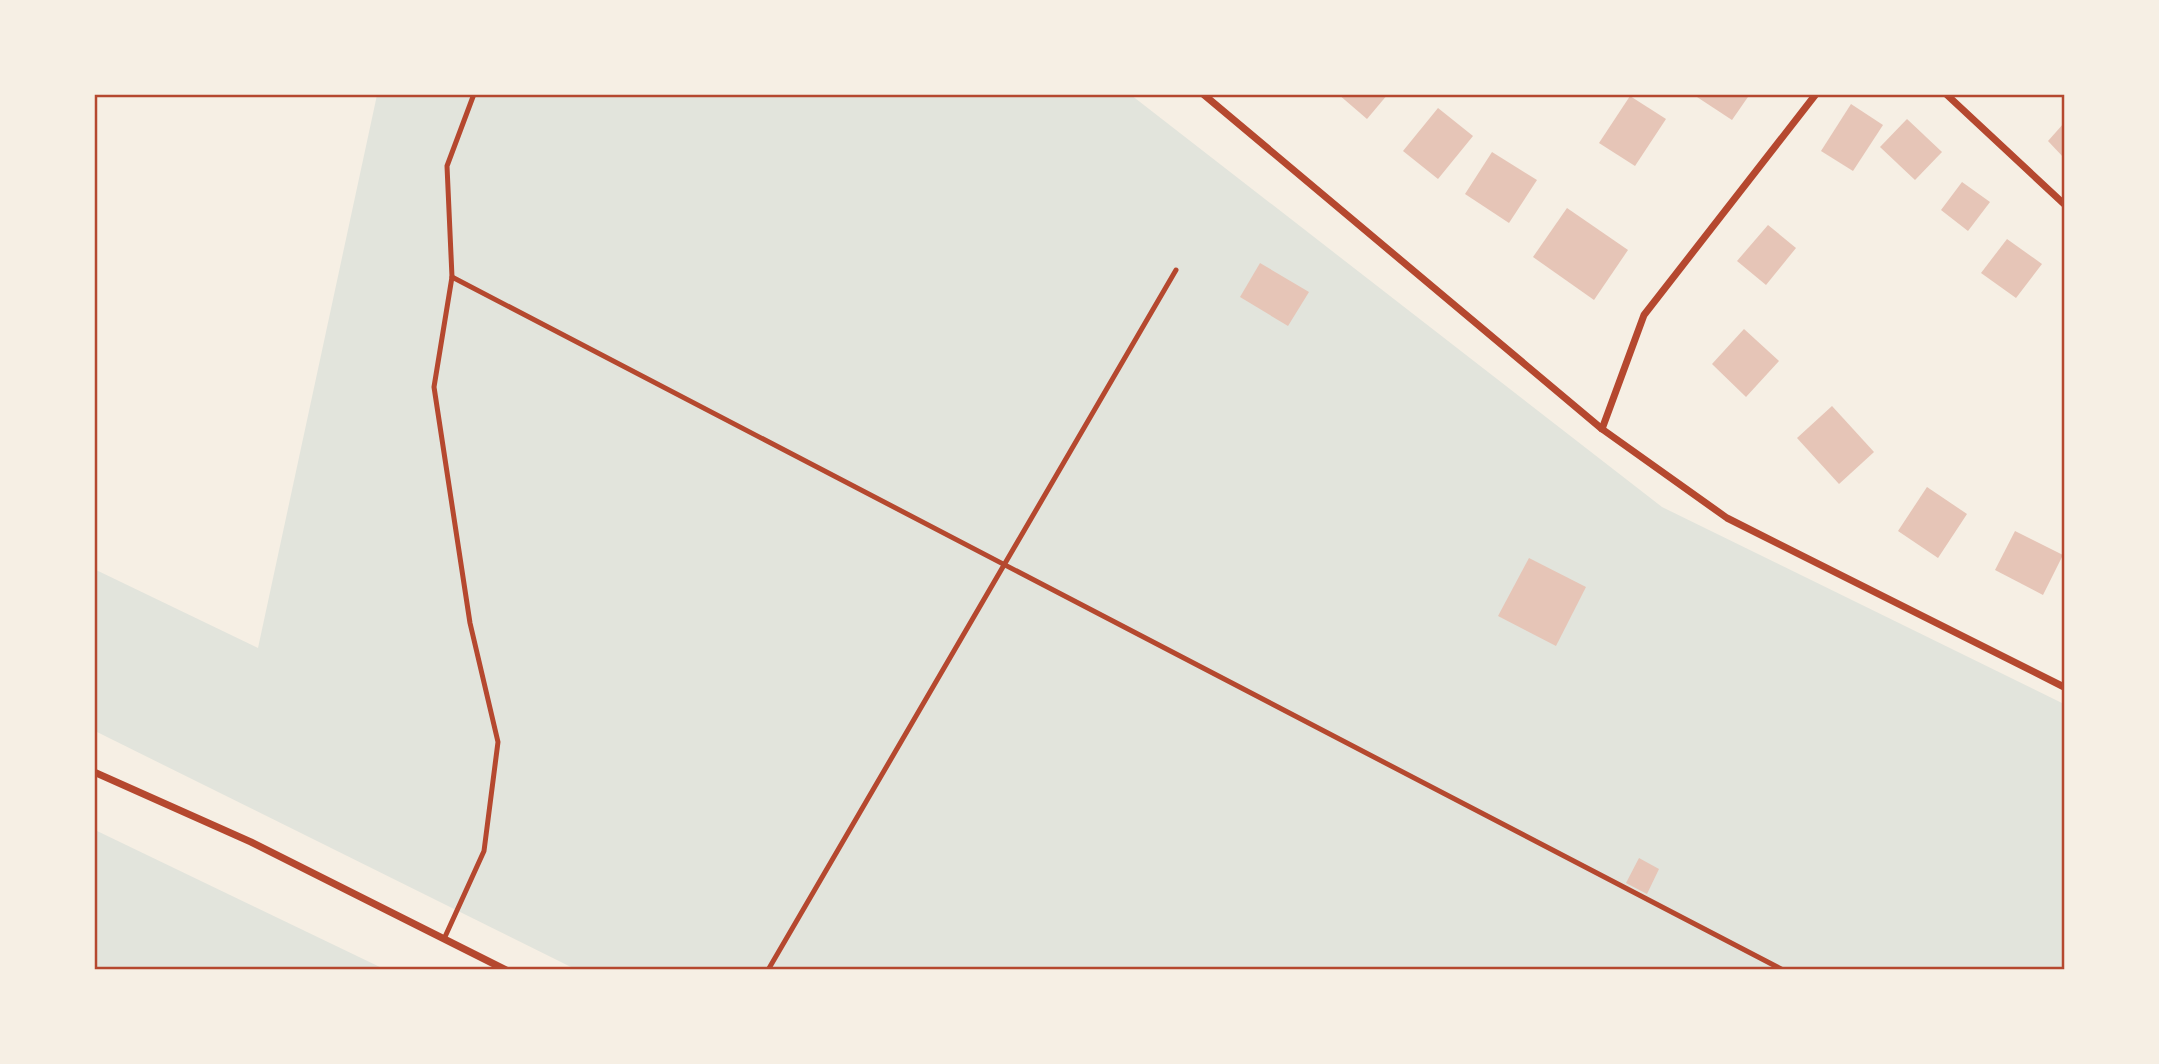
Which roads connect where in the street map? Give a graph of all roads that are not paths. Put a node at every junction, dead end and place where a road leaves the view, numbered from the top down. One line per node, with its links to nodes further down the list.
1 (474, 94): 7 (lane)
2 (1203, 94): 8 (street)
3 (1816, 94): 8 (street)
4 (1946, 94): 5 (street)
5 (2064, 204)
6 (1175, 270): 9 (lane)
7 (452, 277): 9 (lane); 12 (lane)
8 (1602, 429): 10 (street)
9 (1005, 563): 14 (lane); 15 (lane)
10 (2064, 687)
11 (94, 772): 12 (street)
12 (444, 939): 13 (street)
13 (506, 970)
14 (768, 970)
15 (1783, 970)

